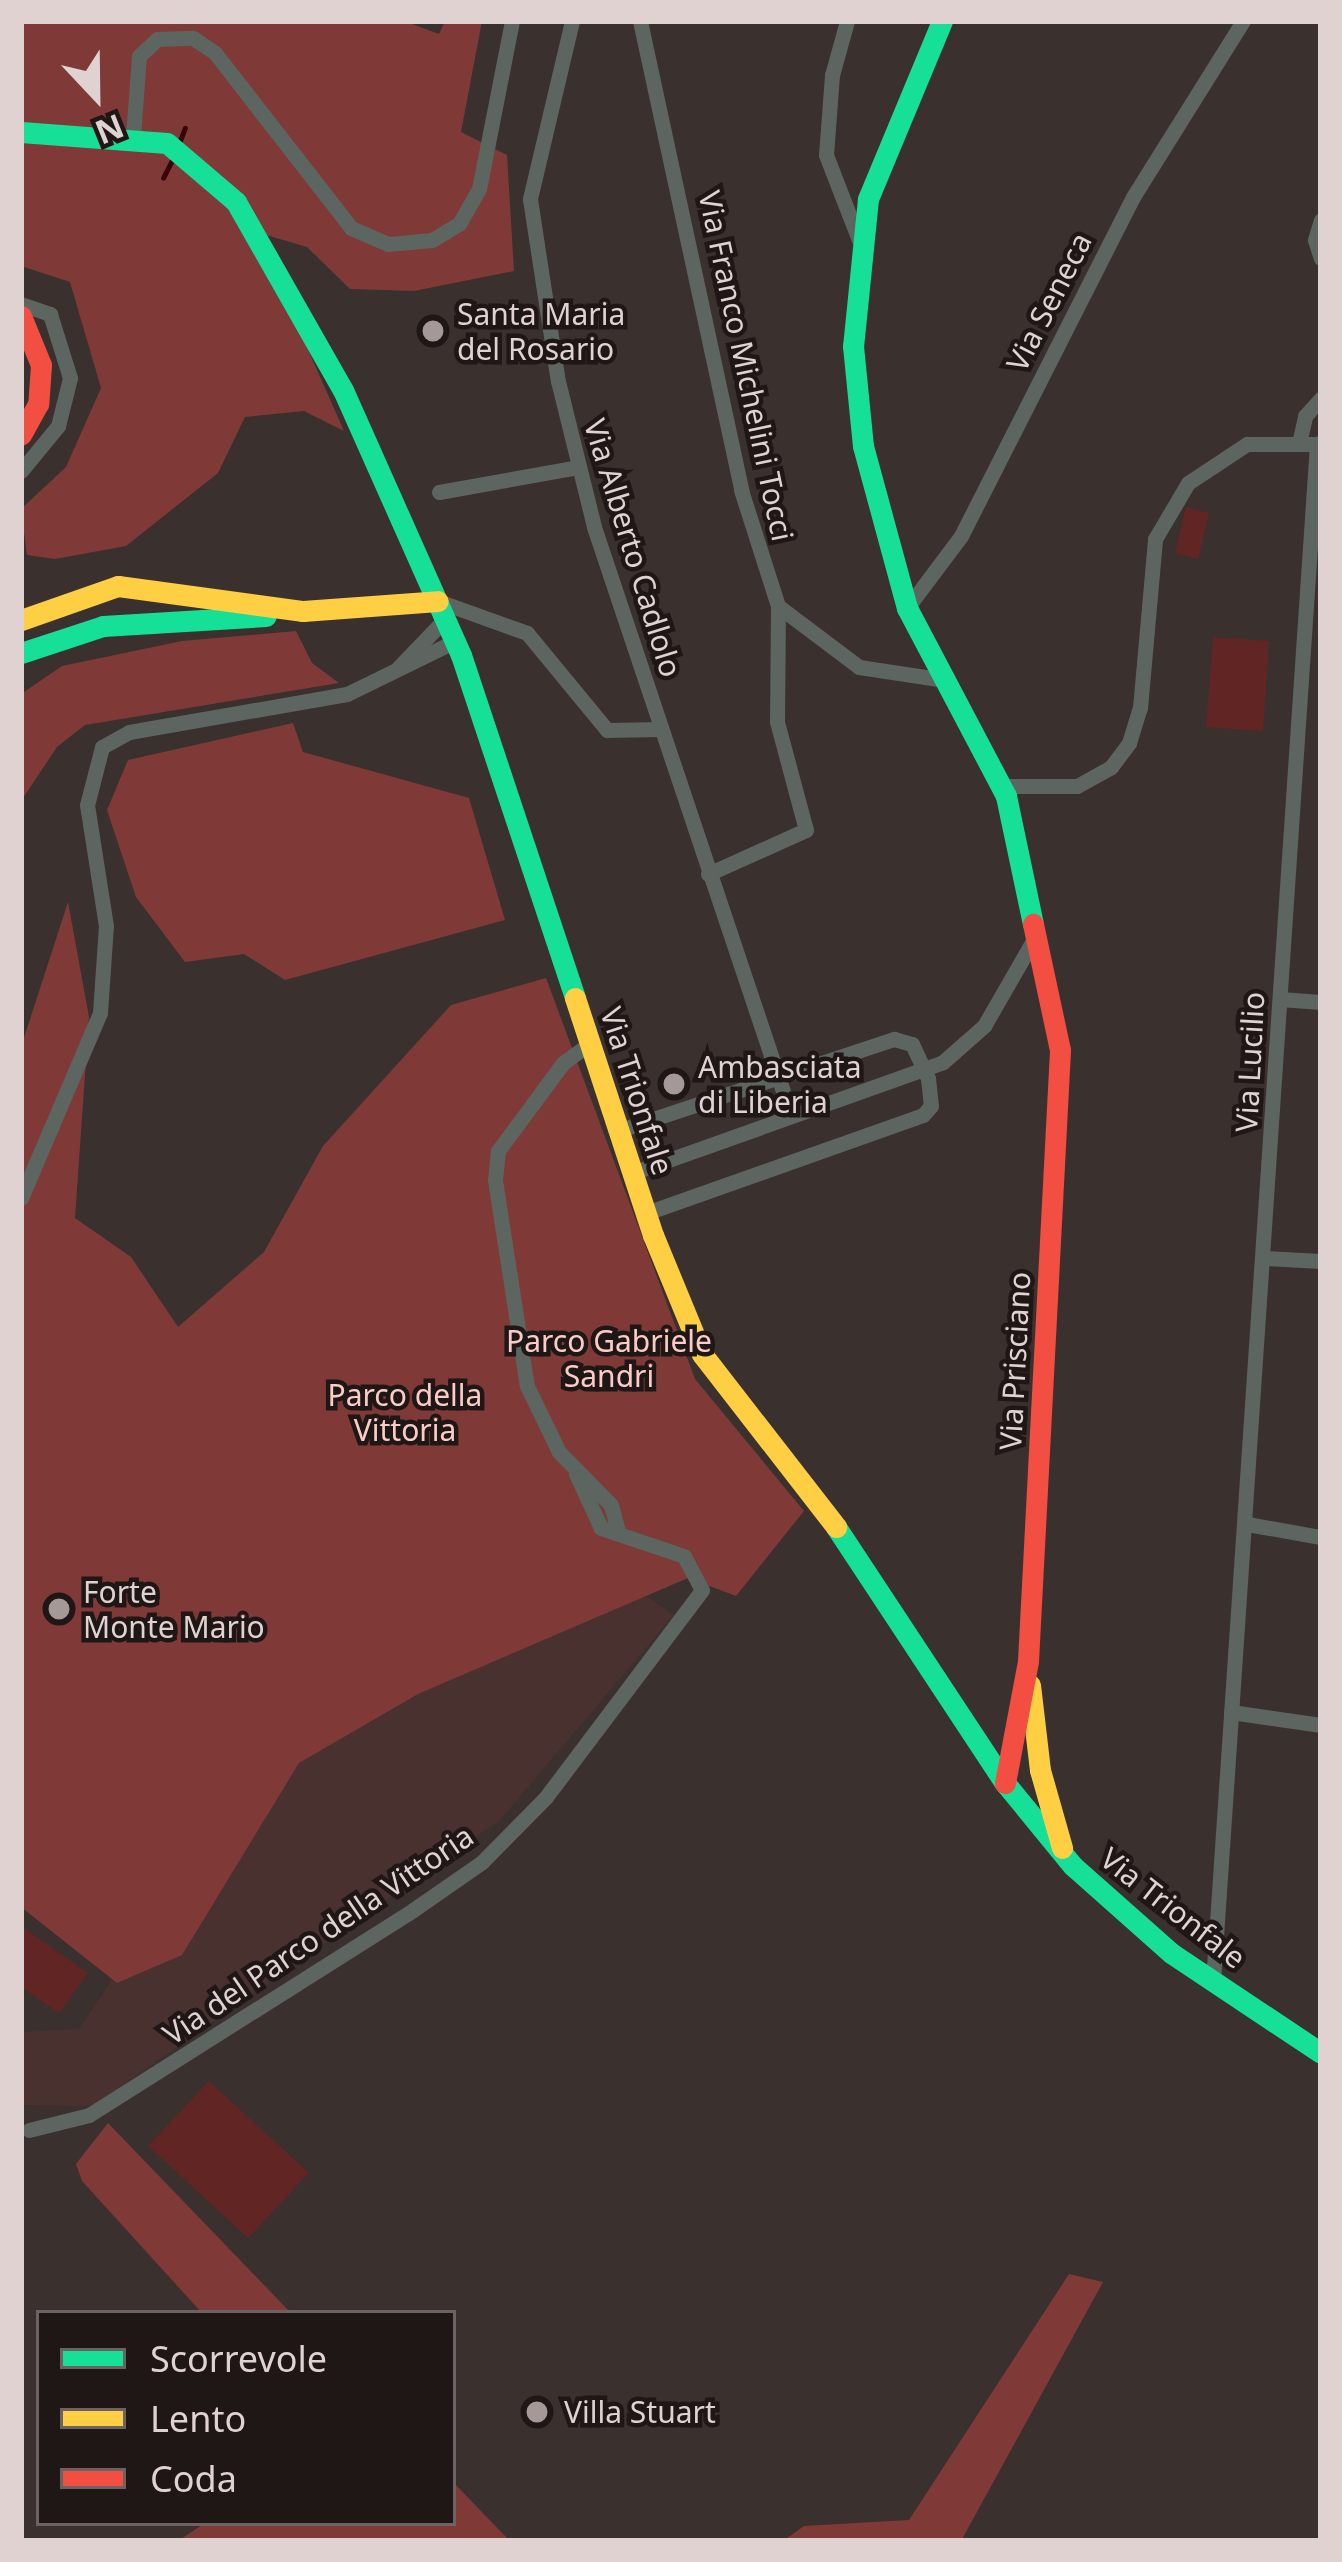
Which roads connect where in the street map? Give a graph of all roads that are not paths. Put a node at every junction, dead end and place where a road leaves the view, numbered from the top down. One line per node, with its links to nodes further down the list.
1 (512, 21): 8 (street)
2 (572, 21): 17 (street, Via Alberto Cadlolo)
3 (640, 21): 20 (street, Via Franco Michelini Tocci)
4 (847, 21): 10 (street)
5 (942, 21): 10 (main road, Via Prisciano)
6 (1243, 21): 21 (street, Via Seneca)
7 (21, 131): 8 (main road, Via Trionfale)
8 (133, 136): 22 (main road, Via Trionfale)
9 (1321, 220): 11 (street)
10 (859, 239): 21 (main road, Via Prisciano)
11 (1321, 258)
12 (21, 304): 18 (street)
13 (21, 316): 15 (main road)
14 (1321, 398): 16 (street, Via Lucilio)
15 (21, 435)
16 (1305, 443): 30 (street); 33 (street, Via Lucilio)
17 (578, 467): 19 (street); 29 (street, Via Alberto Cadlolo)
18 (21, 471)
19 (439, 492)
20 (778, 606): 28 (street); 31 (street, Via Franco Michelini Tocci)
21 (907, 608): 28 (main road, Via Prisciano)
22 (442, 610): 23 (main road); 25 (main road, Via Trionfale); 27 (street); 29 (street)
23 (303, 611): 24 (main road); 26 (main road)
24 (21, 620)
25 (455, 641): 27 (street); 35 (main road, Via Trionfale)
26 (21, 653)
27 (396, 671): 41 (street)
28 (945, 680): 30 (main road, Via Prisciano)
29 (659, 729): 31 (street, Via Alberto Cadlolo)
30 (1002, 786): 32 (main road, Via Prisciano)
31 (708, 874): 37 (street, Via Alberto Cadlolo)
32 (1034, 939): 36 (street); 47 (main road, Via Prisciano)
33 (1280, 999): 34 (street); 43 (street, Via Lucilio)
34 (1321, 1002)
35 (589, 1044): 39 (main road, Via Trionfale); 54 (street, Via del Parco della Vittoria)
36 (925, 1070): 37 (street); 38 (street); 42 (street)
37 (778, 1077): 38 (street, Via Alberto Cadlolo); 39 (street)
38 (791, 1115): 40 (street)
39 (617, 1131): 40 (main road, Via Trionfale)
40 (632, 1173): 42 (main road, Via Trionfale)
41 (21, 1198)
42 (646, 1213): 50 (main road, Via Trionfale)
43 (1265, 1258): 44 (street); 45 (street, Via Lucilio)
44 (1321, 1262)
45 (1247, 1524): 46 (street); 48 (street, Via Lucilio)
46 (1321, 1537)
47 (1028, 1661): 50 (main road, Via Prisciano); 51 (main road, Via Prisciano)
48 (1231, 1712): 49 (street); 52 (street, Via Lucilio)
49 (1321, 1725)
50 (1005, 1783): 51 (main road, Via Trionfale)
51 (1065, 1857): 52 (main road, Via Trionfale)
52 (1213, 1981): 53 (main road, Via Trionfale)
53 (1321, 2053)
54 (29, 2130)

